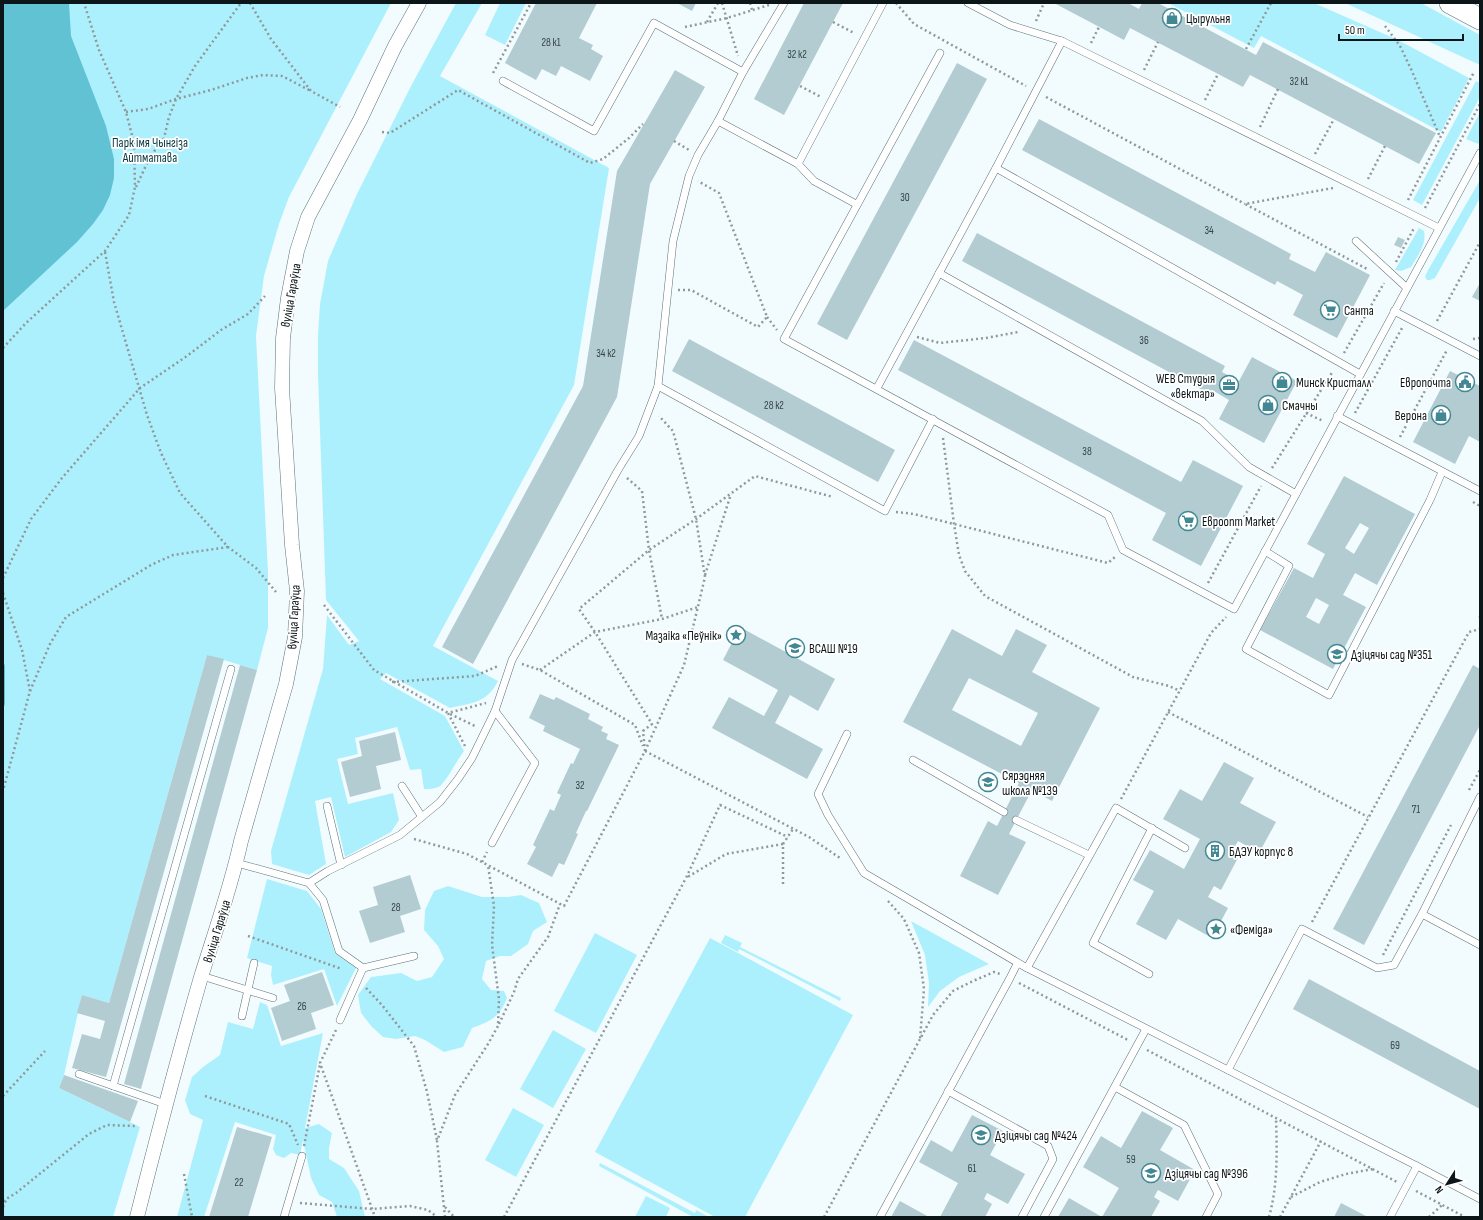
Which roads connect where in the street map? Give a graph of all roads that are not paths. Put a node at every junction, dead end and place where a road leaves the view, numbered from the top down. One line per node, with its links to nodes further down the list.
1 (419, 3): 45 (street, вуліца Гараўца)
2 (784, 3): 9 (lane)
3 (883, 3): 13 (lane)
4 (968, 3): 7 (lane)
5 (1450, 3): 6 (main road)
6 (1480, 18)
7 (1062, 41): 14 (lane); 16 (lane)
8 (940, 53): 15 (lane)
9 (743, 72): 10 (lane); 11 (lane)
10 (504, 81)
11 (718, 121): 13 (lane); 23 (lane)
12 (1480, 153): 16 (lane)
13 (798, 164): 15 (lane)
14 (996, 168): 18 (lane); 22 (lane)
15 (856, 204): 24 (lane)
16 (1439, 228): 19 (lane)
17 (1356, 241): 19 (lane)
18 (939, 273): 24 (lane); 29 (lane)
19 (1406, 288): 20 (lane)
20 (1394, 311): 21 (lane); 22 (lane)
21 (1480, 356)
22 (1360, 374): 25 (lane)
23 (658, 386): 26 (lane); 32 (lane)
24 (876, 388): 26 (lane)
25 (1338, 416): 27 (lane); 29 (lane)
26 (933, 419): 30 (lane)
27 (1442, 472): 28 (lane); 30 (lane)
28 (1480, 491)
29 (1296, 494): 30 (lane)
30 (1265, 551)
31 (231, 669): 64 (lane)
32 (495, 711): 39 (lane); 42 (lane)
33 (847, 734): 52 (lane)
34 (913, 760): 38 (lane)
35 (402, 786): 39 (lane)
36 (1480, 797): 48 (lane)
37 (326, 806): 46 (lane)
38 (1004, 812)
39 (422, 817): 46 (lane)
40 (1016, 820): 44 (lane)
41 (1152, 828): 43 (lane); 44 (lane); 55 (lane)
42 (492, 843)
43 (1185, 848)
44 (1089, 855): 53 (lane)
45 (236, 863): 47 (lane); 56 (street, вуліца Гараўца)
46 (340, 864): 47 (lane)
47 (309, 883): 54 (lane)
48 (1422, 914): 49 (lane); 62 (lane)
49 (1480, 945)
50 (414, 956): 54 (lane)
51 (254, 963): 57 (lane)
52 (1017, 964): 53 (lane); 66 (lane)
53 (1027, 968): 61 (lane)
54 (362, 971): 60 (lane)
55 (1149, 974)
56 (202, 976): 57 (lane); 67 (street, вуліца Гараўца)
57 (248, 990): 58 (lane); 59 (lane)
58 (273, 998)
59 (242, 1016)
60 (340, 1020)
61 (1146, 1029): 62 (lane); 65 (lane)
62 (1228, 1070): 69 (lane)
63 (79, 1074): 64 (lane)
64 (113, 1086): 67 (lane)
65 (1115, 1087): 75 (lane); 76 (lane)
66 (948, 1091): 73 (lane); 74 (lane)
67 (165, 1104): 71 (street, вуліца Гараўца)
68 (302, 1156): 72 (lane)
69 (1417, 1166): 70 (lane); 77 (lane)
70 (1480, 1200)
71 (137, 1217)
72 (284, 1217)
73 (880, 1217)
74 (1022, 1217)
75 (1044, 1217)
76 (1206, 1217)
77 (1390, 1217)

